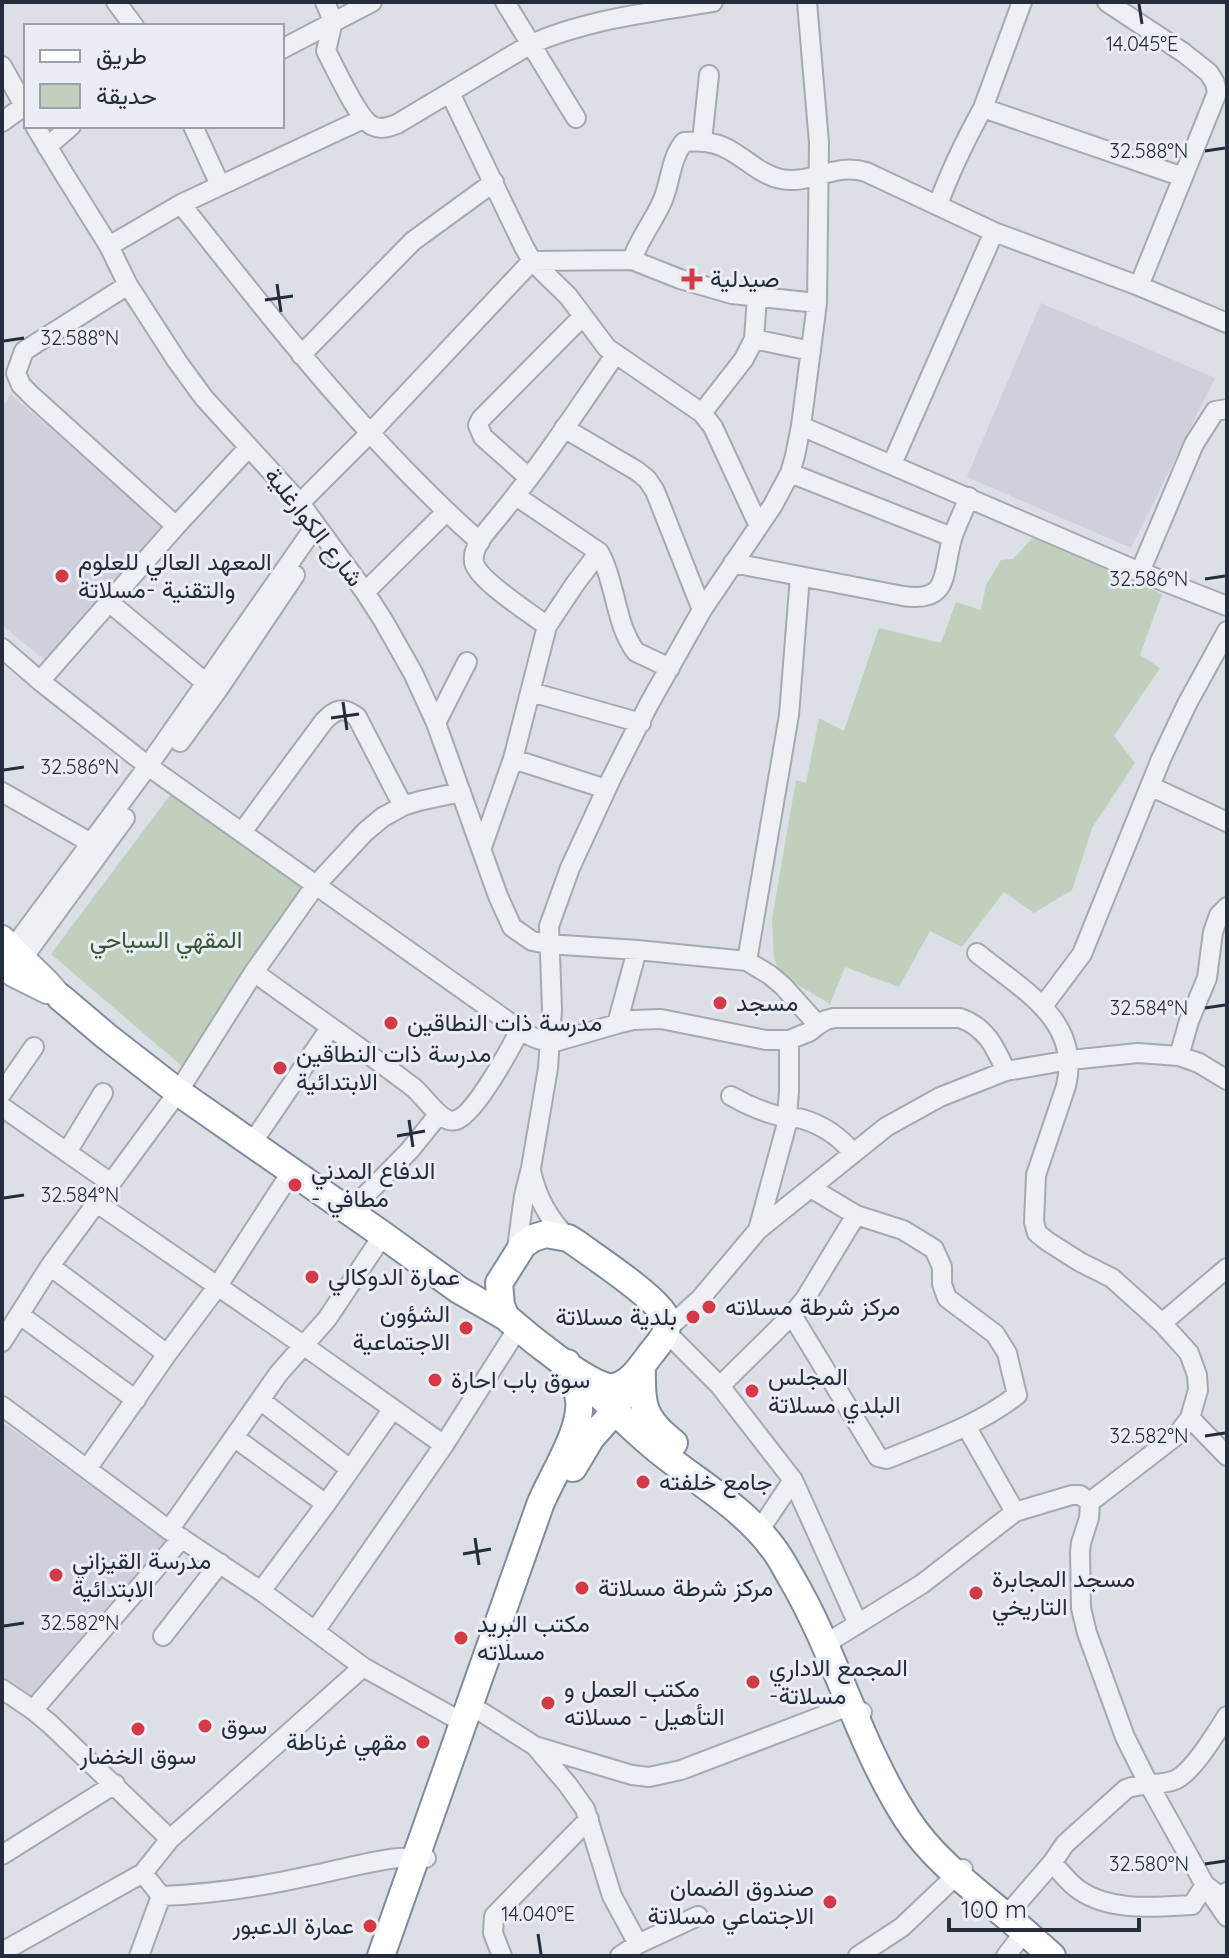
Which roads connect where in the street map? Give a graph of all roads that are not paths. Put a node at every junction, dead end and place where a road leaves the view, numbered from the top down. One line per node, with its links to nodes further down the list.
1 (116, 2): 10 (street)
2 (325, 2): 9 (street)
3 (372, 2): 9 (street)
4 (505, 2): 11 (street)
5 (713, 2): 11 (street)
6 (807, 2): 28 (street)
7 (1022, 2): 18 (street)
8 (1107, 2): 19 (street)
9 (333, 21): 12 (street); 21 (street)
10 (132, 24)
11 (531, 44): 15 (street); 20 (street)
12 (284, 48)
13 (2, 66): 16 (street)
14 (709, 75): 26 (street)
15 (450, 93): 21 (street); 30 (street)
16 (24, 105)
17 (24, 108): 22 (street)
18 (983, 108): 29 (street); 33 (street)
19 (1219, 115): 29 (street)
20 (576, 118)
21 (363, 119): 31 (street)
22 (2, 122)
23 (36, 128): 27 (street, شارع الكوارغلية)
24 (69, 128): 27 (street)
25 (194, 128): 31 (street)
26 (702, 141): 28 (street); 36 (street)
27 (47, 147): 35 (street, شارع الكوارغلية)
28 (817, 176): 33 (street); 41 (street)
29 (1183, 177): 39 (street)
30 (494, 182): 37 (street); 46 (street)
31 (220, 185): 32 (street)
32 (181, 204): 35 (street); 46 (street)
33 (938, 205): 34 (street)
34 (994, 232): 39 (street); 54 (street)
35 (109, 246): 38 (street, شارع الكوارغلية)
36 (632, 260): 37 (street); 40 (street)
37 (532, 261): 42 (street); 52 (street)
38 (128, 285): 53 (street, شارع الكوارغلية); 62 (street)
39 (1139, 286): 43 (street)
40 (757, 297): 41 (street); 44 (street)
41 (817, 303): 45 (street)
42 (583, 316): 47 (street); 56 (street)
43 (1227, 323)
44 (754, 339): 45 (street); 49 (street)
45 (811, 351): 50 (street)
46 (301, 355): 52 (street)
47 (615, 355): 49 (street); 51 (street)
48 (1227, 409): 68 (street)
49 (702, 413): 61 (street)
50 (801, 426): 54 (street); 55 (street)
51 (564, 428): 56 (street); 73 (street)
52 (371, 432): 59 (street); 60 (street)
53 (249, 447): 59 (street, شارع الكوارغلية); 62 (street)
54 (892, 464): 58 (street)
55 (790, 473): 61 (street); 64 (street)
56 (529, 478): 57 (street)
57 (516, 496): 65 (street); 66 (street)
58 (969, 497): 64 (street); 68 (street)
59 (300, 503): 63 (street, شارع الكوارغلية)
60 (446, 512): 65 (street); 70 (street)
61 (758, 524): 67 (street)
62 (176, 526): 71 (street)
63 (319, 530): 70 (street, شارع الكوارغلية); 80 (street); 85 (street)
64 (952, 537): 69 (street)
65 (480, 542): 74 (street)
66 (599, 552): 74 (street); 78 (street)
67 (733, 563): 69 (street); 73 (street)
68 (1140, 572): 72 (street)
69 (800, 576): 100 (street)
70 (365, 592): 82 (street, شارع الكوارغلية)
71 (110, 603): 79 (street); 80 (street)
72 (1227, 606)
73 (702, 610): 78 (street)
74 (547, 626): 81 (street)
75 (1227, 631): 86 (street)
76 (2, 648): 79 (street)
77 (467, 662): 82 (street)
78 (670, 668): 83 (street)
79 (40, 681): 85 (street)
80 (206, 683): 85 (street)
81 (531, 692): 83 (street); 84 (street)
82 (436, 723): 89 (street, شارع الكوارغلية)
83 (641, 723): 87 (street)
84 (513, 759): 87 (street); 94 (street)
85 (153, 769): 92 (street); 93 (street); 101 (street)
86 (1150, 786): 91 (street); 104 (street)
87 (606, 789): 97 (street)
88 (2, 792): 93 (street)
89 (461, 792): 90 (street); 94 (street, شارع الكوارغلية)
90 (403, 806): 92 (street); 95 (street)
91 (1227, 822)
92 (242, 832): 95 (street)
93 (91, 843): 101 (street)
94 (482, 847): 97 (street, شارع الكوارغلية)
95 (315, 886): 102 (street); 108 (street)
96 (1227, 907): 112 (street)
97 (548, 944): 98 (street); 110 (street)
98 (637, 950): 100 (street); 105 (street)
99 (977, 953): 104 (street)
100 (747, 961): 106 (street)
101 (8, 963): 103 (main road)
102 (254, 972): 107 (street); 116 (street)
103 (60, 997): 116 (highway)
104 (1043, 1006): 113 (street)
105 (617, 1024): 109 (street); 110 (street)
106 (818, 1025): 109 (street); 114 (street)
107 (330, 1028): 121 (street); 123 (street)
108 (520, 1030): 110 (street); 121 (street)
109 (789, 1040): 122 (street)
110 (550, 1042): 126 (street)
111 (34, 1047): 117 (street)
112 (1179, 1056): 113 (street); 115 (street)
113 (1070, 1060): 114 (street); 145 (street)
114 (1006, 1071): 125 (street)
115 (1227, 1080)
116 (178, 1092): 123 (highway); 128 (street)
117 (2, 1093)
118 (103, 1093): 124 (street)
119 (731, 1096): 122 (street)
120 (2, 1107): 124 (street)
121 (439, 1114): 131 (street)
122 (786, 1118): 125 (street); 133 (street)
123 (252, 1143): 127 (highway)
124 (67, 1152): 128 (street)
125 (853, 1153): 129 (street)
126 (531, 1168): 135 (street); 136 (street)
127 (292, 1171): 131 (highway); 140 (street)
128 (111, 1183): 130 (street)
129 (811, 1188): 132 (street); 133 (street)
130 (97, 1203): 137 (street); 140 (street)
131 (349, 1212): 134 (highway)
132 (856, 1215): 143 (street); 159 (street)
133 (758, 1230): 146 (street)
134 (383, 1235): 141 (highway); 148 (street)
135 (568, 1238): 136 (highway); 146 (highway)
136 (516, 1255): 139 (highway)
137 (50, 1266): 142 (street); 149 (street)
138 (1227, 1268): 145 (street)
139 (499, 1283): 141 (highway); 144 (highway)
140 (217, 1287): 148 (street); 149 (street)
141 (459, 1290): 144 (highway)
142 (20, 1315): 147 (street); 153 (street)
143 (792, 1315): 152 (street); 159 (street)
144 (512, 1322): 150 (highway); 161 (street)
145 (1162, 1323): 158 (street)
146 (666, 1331): 151 (highway); 152 (street)
147 (2, 1342)
148 (303, 1345): 154 (street); 156 (street)
149 (167, 1354): 153 (street)
150 (576, 1371): 151 (highway); 157 (highway); 173 (highway)
151 (636, 1373): 157 (highway); 169 (highway)
152 (720, 1386): 165 (street)
153 (136, 1400): 163 (street)
154 (260, 1400): 160 (street); 164 (street)
155 (2, 1406): 163 (street)
156 (392, 1410): 161 (street); 164 (street)
157 (614, 1412): 169 (highway); 173 (highway)
158 (1190, 1418): 162 (street); 166 (street)
159 (966, 1426): 168 (street)
160 (235, 1438): 167 (street); 170 (street)
161 (444, 1445): 175 (street)
162 (1227, 1456)
163 (87, 1469): 170 (street)
164 (350, 1469): 167 (street)
165 (793, 1480): 169 (street); 174 (street)
166 (1090, 1502): 168 (street); 185 (street)
167 (326, 1504): 172 (street)
168 (1015, 1512): 174 (street)
169 (763, 1524): 177 (highway); 181 (highway)
170 (175, 1534): 171 (street); 180 (street)
171 (220, 1563): 172 (street); 176 (street)
172 (261, 1591): 175 (street)
173 (507, 1620): 182 (highway)
174 (858, 1624): 177 (street)
175 (315, 1631): 178 (street)
176 (163, 1636)
177 (835, 1638): 181 (highway)
178 (363, 1667): 182 (street); 188 (street)
179 (2, 1689): 180 (street)
180 (33, 1710): 186 (street)
181 (860, 1711): 184 (street); 192 (highway)
182 (471, 1716): 184 (street); 190 (highway)
183 (1227, 1716): 185 (street)
184 (535, 1746): 187 (street)
185 (1148, 1783): 191 (street); 194 (street)
186 (115, 1784): 188 (street); 189 (street)
187 (589, 1819): 200 (street); 205 (street)
188 (170, 1839): 193 (street)
189 (2, 1855)
190 (421, 1857): 196 (street); 203 (highway); 204 (highway)
191 (1052, 1863): 194 (street); 199 (street)
192 (960, 1871): 199 (highway); 207 (street)
193 (143, 1873): 196 (street); 201 (street)
194 (1205, 1885): 195 (street); 198 (street)
195 (1227, 1892)
196 (161, 1896): 202 (street)
197 (698, 1916): 200 (street)
198 (1227, 1917)
199 (1018, 1920): 208 (street); 209 (highway); 210 (highway)
200 (638, 1944): 206 (street)
201 (2, 1952)
202 (139, 1956)
203 (381, 1956)
204 (394, 1956)
205 (502, 1956)
206 (620, 1956)
207 (858, 1956)
208 (1006, 1956)
209 (1052, 1956)
210 (1067, 1956)

